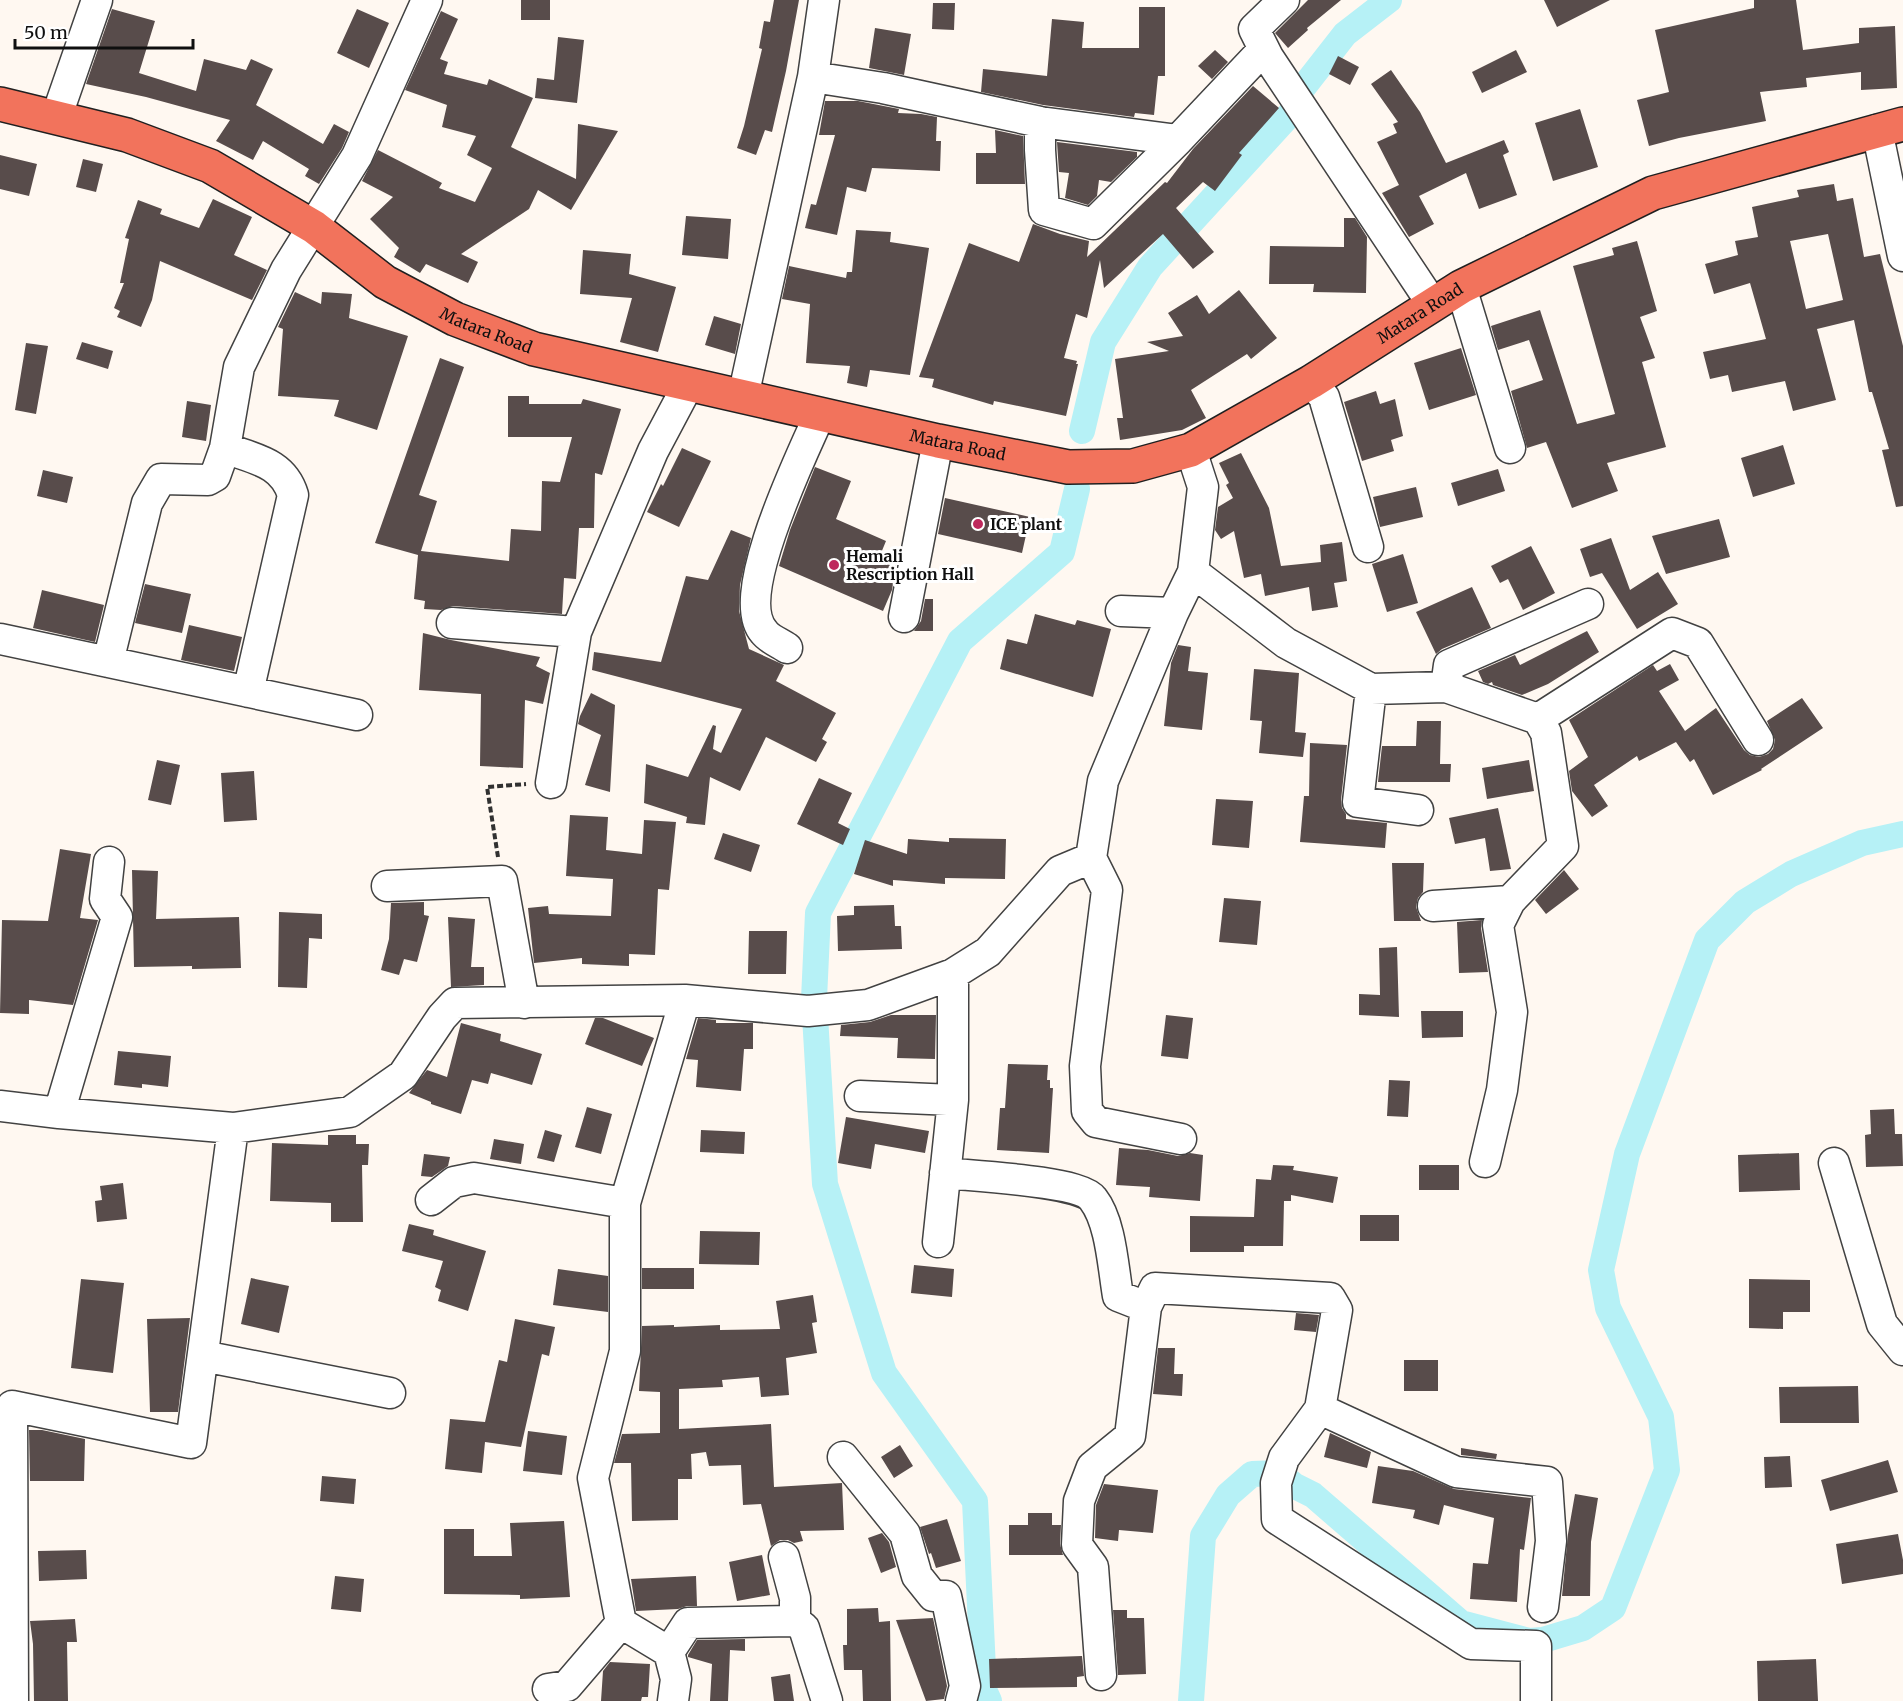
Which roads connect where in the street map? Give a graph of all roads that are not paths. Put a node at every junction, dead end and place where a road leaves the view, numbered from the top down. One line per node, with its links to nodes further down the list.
1 (97, 0): 8 (street)
2 (427, 0): 12 (street)
3 (824, 0): 6 (street)
4 (1284, 0): 5 (street)
5 (1264, 49): 11 (street); 15 (street)
6 (813, 77): 9 (street); 18 (street)
7 (0, 104): 8 (highway, Matara Road)
8 (56, 118): 12 (highway, Matara Road)
9 (1040, 122): 11 (street); 11 (street)
10 (1890, 127): 13 (street); 14 (highway, Matara Road)
11 (1178, 140)
12 (314, 227): 17 (highway, Matara Road); 21 (street)
13 (1903, 256)
14 (1461, 287): 15 (highway, Matara Road); 22 (street)
15 (1433, 305): 16 (highway, Matara Road)
16 (1311, 382): 23 (highway, Matara Road); 24 (street)
17 (688, 385): 18 (highway, Matara Road); 31 (street)
18 (742, 397): 19 (highway, Matara Road)
19 (820, 414): 20 (highway, Matara Road); 33 (street)
20 (938, 441): 23 (highway, Matara Road); 29 (street)
21 (225, 448): 34 (street); 37 (street)
22 (1510, 448)
23 (1191, 450): 25 (street)
24 (1368, 547)
25 (1193, 572): 28 (street); 36 (street)
26 (1588, 604): 35 (street)
27 (1121, 611): 28 (street)
28 (1173, 612): 43 (street)
29 (904, 617)
30 (452, 623): 31 (street)
31 (576, 632): 41 (street)
32 (0, 639): 34 (street)
33 (787, 648)
34 (108, 662): 37 (street)
35 (1446, 687): 36 (street); 39 (street)
36 (1371, 688): 42 (street)
37 (248, 692): 38 (street)
38 (357, 715)
39 (1538, 719): 40 (street); 46 (street)
40 (1758, 740)
41 (551, 783)
42 (1418, 810)
43 (1091, 858): 48 (street); 56 (street)
44 (109, 862): 54 (street)
45 (387, 886): 50 (street)
46 (1510, 901): 47 (street); 57 (street)
47 (1432, 906)
48 (953, 974): 49 (street); 52 (street)
49 (685, 1000): 50 (street); 61 (street)
50 (524, 1003): 55 (street)
51 (860, 1096): 52 (street)
52 (953, 1100): 59 (street)
53 (0, 1106): 54 (street)
54 (59, 1113): 55 (street)
55 (234, 1128): 65 (street)
56 (1181, 1140)
57 (1485, 1162)
58 (1834, 1164): 64 (street)
59 (945, 1173): 62 (street); 63 (street)
60 (431, 1200): 61 (street)
61 (625, 1203): 72 (street)
62 (938, 1242)
63 (1146, 1307): 67 (street); 74 (street)
64 (1903, 1350)
65 (203, 1356): 66 (street); 76 (street)
66 (390, 1393)
67 (1320, 1409): 70 (street); 80 (street)
68 (843, 1457): 79 (street)
69 (784, 1557): 71 (street)
70 (1543, 1607)
71 (795, 1621): 73 (street); 78 (street)
72 (621, 1623): 73 (street); 75 (street)
73 (669, 1652): 77 (street)
74 (1101, 1675)
75 (548, 1689)
76 (14, 1701)
77 (673, 1701)
78 (827, 1701)
79 (961, 1701)
80 (1536, 1701)

